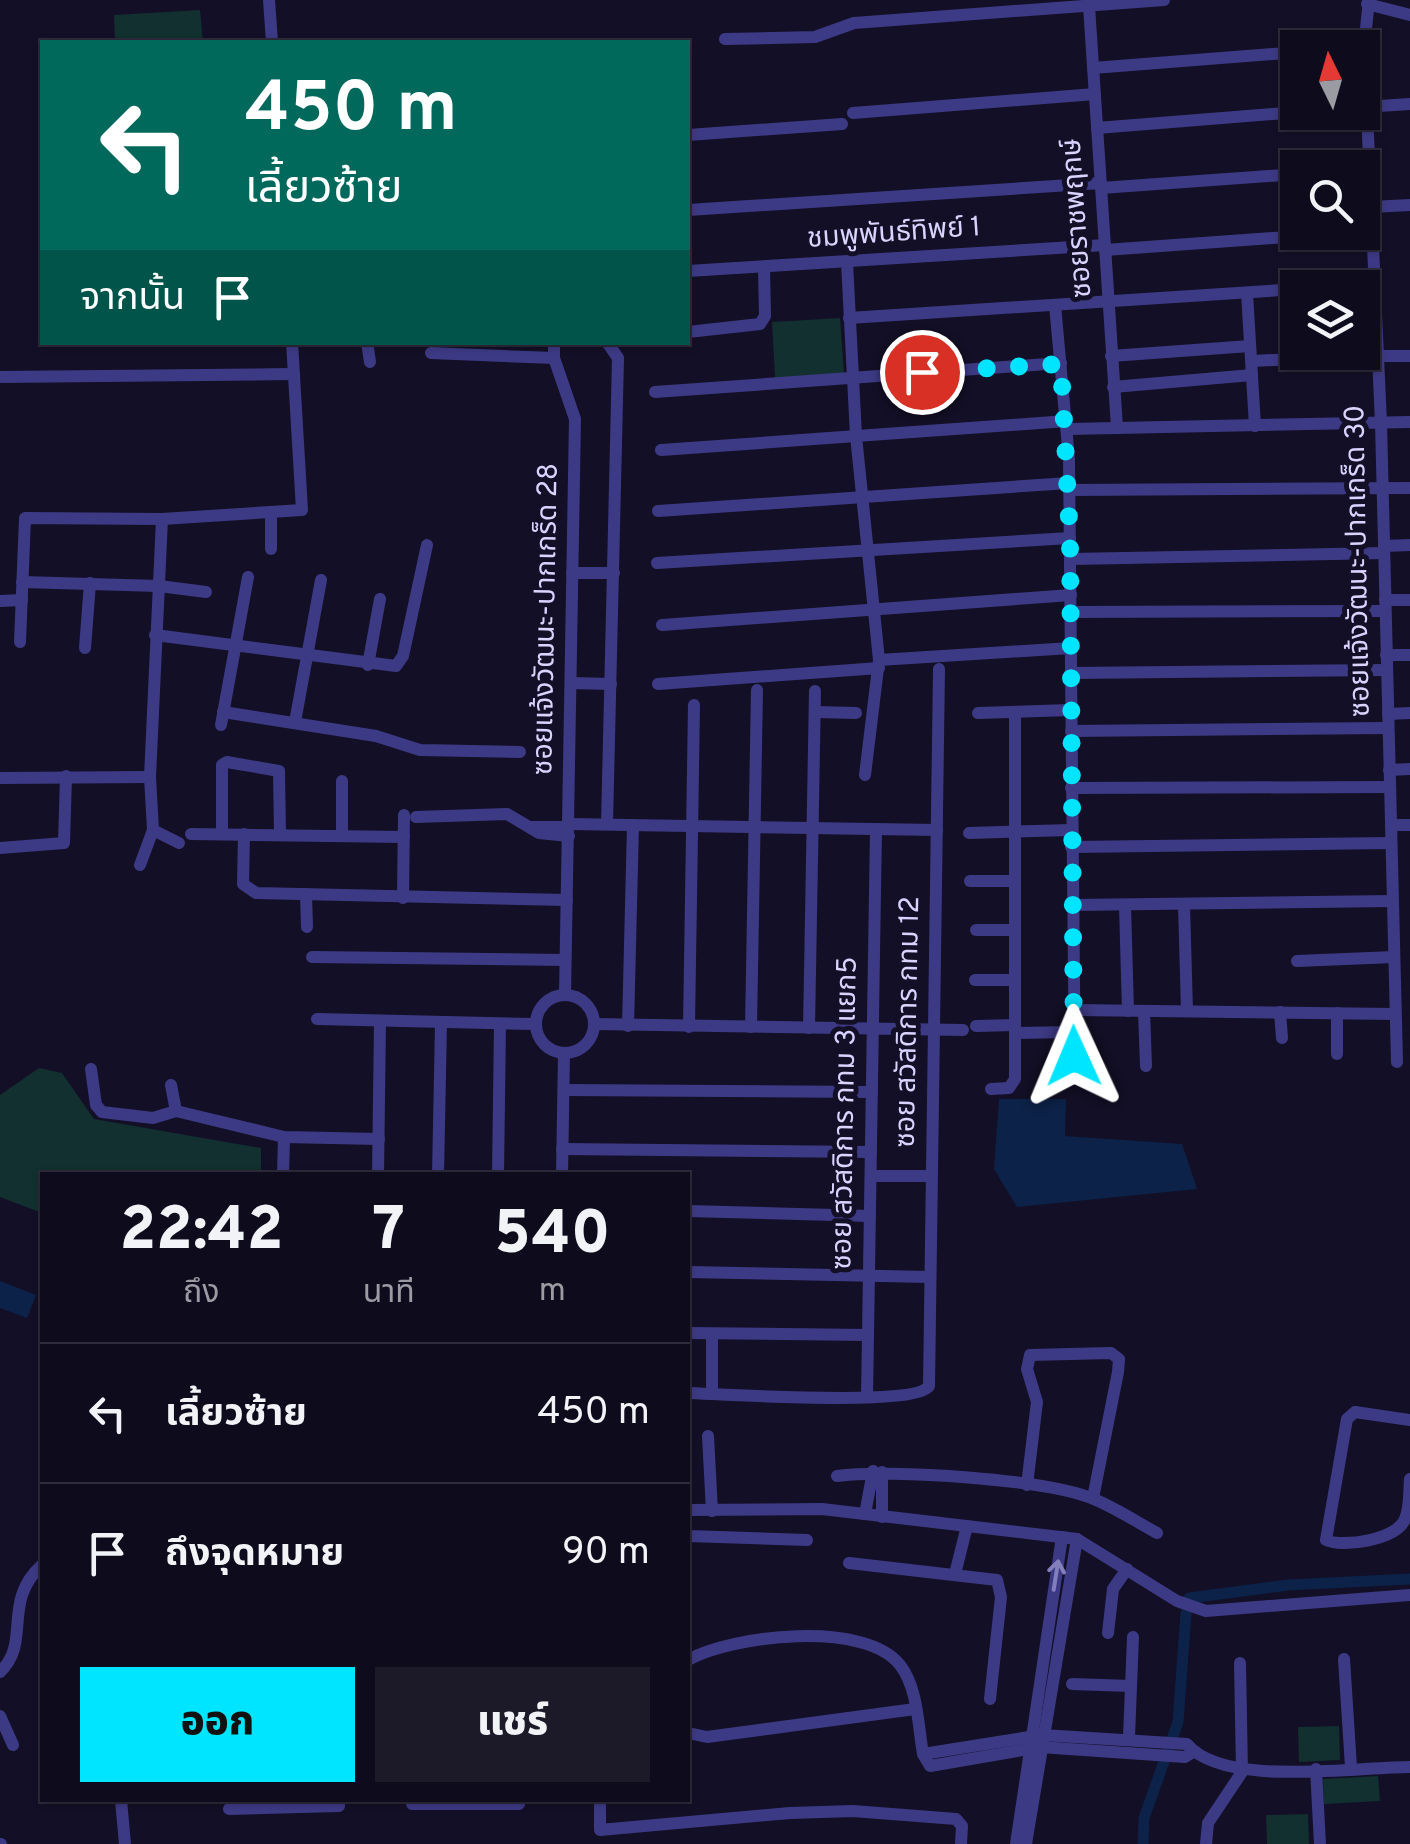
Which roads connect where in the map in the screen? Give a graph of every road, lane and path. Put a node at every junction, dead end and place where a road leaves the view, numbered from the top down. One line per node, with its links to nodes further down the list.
1 (269, 0): 8 (street)
2 (1164, 0): 4 (street)
3 (1368, 2): 5 (street); 6 (street, ซอยแจ้งวัฒนะ-ปากเกร็ด 30)
4 (1089, 6): 7 (street); 10 (street, ซอยราชพฤกษ์)
5 (1410, 14)
6 (1362, 30)
7 (725, 39)
8 (272, 40)
9 (1280, 53): 10 (street)
10 (1093, 68): 11 (street, ซอยราชพฤกษ์)
11 (1095, 94): 14 (street); 17 (street, ซอยราชพฤกษ์)
12 (1410, 104): 13 (street)
13 (1380, 106)
14 (853, 113)
15 (1280, 113): 17 (street)
16 (842, 124): 18 (street)
17 (1097, 128): 20 (street, ซอยราชพฤกษ์)
18 (690, 134)
19 (1280, 175): 20 (street)
20 (1101, 185): 23 (street); 25 (street, ซอยราชพฤกษ์)
21 (1410, 205): 22 (street)
22 (1380, 207)
23 (690, 210)
24 (1280, 237): 25 (street, ชมพูพันธ์ทิพย์ 1)
25 (1105, 248): 26 (street, ชมพูพันธ์ทิพย์ 1); 31 (street, ซอยราชพฤกษ์)
26 (847, 262): 27 (street, ชมพูพันธ์ทิพย์ 1); 33 (street)
27 (764, 268): 28 (street, ชมพูพันธ์ทิพย์ 1); 34 (street)
28 (690, 271)
29 (1280, 290): 30 (street)
30 (1247, 293): 31 (street); 39 (street)
31 (1108, 302): 32 (street); 41 (street, ซอยราชพฤกษ์)
32 (1055, 305): 33 (street); 46 (street)
33 (849, 318): 52 (street)
34 (690, 332)
35 (292, 345): 50 (street)
36 (367, 345): 45 (street)
37 (554, 345): 44 (street, ซอยแจ้งวัฒนะ-ปากเกร็ด 28)
38 (609, 345): 77 (street)
39 (1250, 346): 41 (street); 48 (street)
40 (431, 353): 44 (street)
41 (1111, 356): 53 (street, ซอยราชพฤกษ์)
42 (1380, 356): 43 (street)
43 (1410, 356)
44 (554, 358): 78 (street, ซอยแจ้งวัฒนะ-ปากเกร็ด 28)
45 (370, 362)
46 (1061, 364): 52 (street); 57 (street)
47 (1280, 364): 48 (street)
48 (1252, 368): 53 (street); 58 (street)
49 (1379, 370): 56 (street, ซอยแจ้งวัฒนะ-ปากเกร็ด 30)
50 (294, 374): 51 (street); 67 (street)
51 (0, 377)
52 (853, 377): 54 (street); 60 (street)
53 (1113, 387): 59 (street, ซอยราชพฤกษ์)
54 (656, 392)
55 (1410, 422): 56 (street)
56 (1381, 423): 58 (street); 63 (street, ซอยแจ้งวัฒนะ-ปากเกร็ด 30)
57 (1067, 425): 59 (street); 60 (street); 62 (street)
58 (1255, 426): 59 (street)
59 (1116, 427)
60 (856, 436): 61 (street); 65 (street)
61 (661, 450)
62 (1069, 486): 63 (street); 65 (street); 69 (street)
63 (1382, 488): 64 (street); 74 (street, ซอยแจ้งวัฒนะ-ปากเกร็ด 30)
64 (1410, 488)
65 (862, 495): 66 (street); 71 (street)
66 (658, 511)
67 (271, 514): 68 (street); 73 (street)
68 (162, 519): 81 (street); 83 (street)
69 (1070, 538): 71 (street); 75 (street)
70 (428, 546): 102 (street)
71 (866, 546): 76 (street); 91 (street)
72 (1410, 546): 74 (street)
73 (271, 549)
74 (1384, 549): 75 (street); 90 (street, ซอยแจ้งวัฒนะ-ปากเกร็ด 30)
75 (1071, 558): 85 (street)
76 (657, 563)
77 (614, 572): 78 (street); 107 (street)
78 (572, 574): 106 (street, ซอยแจ้งวัฒนะ-ปากเกร็ด 28)
79 (248, 577): 96 (street)
80 (321, 580): 100 (street)
81 (22, 582): 82 (street); 88 (street)
82 (90, 583): 83 (street); 97 (street)
83 (159, 586): 84 (street); 94 (street)
84 (206, 592)
85 (1071, 595): 91 (street); 92 (street)
86 (380, 598): 102 (street)
87 (0, 600): 88 (street)
88 (22, 600): 95 (street)
89 (1410, 600): 90 (street)
90 (1385, 606): 92 (street); 101 (street, ซอยแจ้งวัฒนะ-ปากเกร็ด 30)
91 (873, 607): 93 (street); 103 (street)
92 (1071, 612): 98 (street)
93 (662, 625)
94 (155, 635): 96 (street); 126 (street)
95 (20, 642)
96 (237, 647): 100 (street); 119 (street)
97 (86, 648)
98 (1071, 648): 103 (street); 105 (street)
99 (1410, 655): 101 (street)
100 (307, 656): 102 (street); 119 (street)
101 (1387, 662): 105 (street); 118 (street, ซอยแจ้งวัฒนะ-ปากเกร็ด 30)
102 (368, 664)
103 (879, 664): 108 (street); 124 (street)
104 (938, 668): 141 (street, ซอย สวัสดิการ กทม 12)
105 (1071, 673): 112 (street)
106 (571, 683): 107 (street); 138 (street, ซอยแจ้งวัฒนะ-ปากเกร็ด 28)
107 (610, 684): 131 (street)
108 (658, 684)
109 (756, 690): 136 (street)
110 (816, 691): 113 (street)
111 (694, 705): 134 (street)
112 (1071, 710): 114 (street); 120 (street)
113 (815, 712): 115 (street); 137 (street)
114 (1015, 712): 116 (street); 143 (street)
115 (856, 713)
116 (978, 713)
117 (1410, 713): 118 (street)
118 (1388, 721): 120 (street); 122 (street, ซอยแจ้งวัฒนะ-ปากเกร็ด 30)
119 (294, 722): 121 (street)
120 (1071, 731): 130 (street)
121 (520, 752)
122 (1390, 770): 123 (street); 129 (street, ซอยแจ้งวัฒนะ-ปากเกร็ด 30)
123 (1410, 770)
124 (865, 774)
125 (66, 776): 126 (street); 127 (street); 154 (street)
126 (150, 777): 140 (street)
127 (0, 778)
128 (342, 781): 149 (street)
129 (1390, 787): 130 (street); 135 (street, ซอยแจ้งวัฒนะ-ปากเกร็ด 30)
130 (1071, 788): 142 (street)
131 (607, 824): 132 (street); 138 (street)
132 (633, 824): 134 (street); 193 (street)
133 (1410, 824): 135 (street)
134 (693, 826): 136 (street); 194 (street)
135 (1391, 826): 152 (street, ซอยแจ้งวัฒนะ-ปากเกร็ด 30)
136 (754, 827): 137 (street); 195 (street)
137 (815, 828): 139 (street); 196 (street)
138 (569, 829): 150 (street); 162 (street, ซอยแจ้งวัฒนะ-ปากเกร็ด 28)
139 (876, 829): 141 (street); 197 (street, ซอย สวัสดิการ กทม 3 แยก5)
140 (153, 830): 151 (street); 155 (street)
141 (937, 830): 198 (street, ซอย สวัสดิการ กทม 12)
142 (1072, 830): 143 (street); 153 (street)
143 (1014, 832): 144 (street); 157 (street)
144 (969, 833)
145 (191, 834): 146 (street)
146 (222, 834): 147 (street); 148 (street)
147 (244, 834): 148 (street); 159 (street)
148 (280, 835): 149 (street)
149 (342, 836): 150 (street)
150 (404, 837): 161 (street)
151 (178, 843)
152 (1391, 843): 153 (street); 160 (street, ซอยแจ้งวัฒนะ-ปากเกร็ด 30)
153 (1071, 847): 164 (street)
154 (0, 848)
155 (140, 865)
156 (970, 880): 157 (street)
157 (1015, 881): 168 (street)
158 (1410, 887): 160 (street)
159 (306, 894): 161 (street); 166 (street)
160 (1392, 894): 163 (street); 169 (street, ซอยแจ้งวัฒนะ-ปากเกร็ด 30)
161 (404, 898): 162 (street)
162 (567, 900): 173 (street, ซอยแจ้งวัฒนะ-ปากเกร็ด 28)
163 (1184, 905): 165 (street); 183 (street)
164 (1072, 906): 165 (street); 180 (street)
165 (1125, 906): 181 (street)
166 (307, 926)
167 (976, 930): 168 (street)
168 (1015, 930): 176 (street)
169 (1394, 938): 170 (street); 172 (street, ซอยแจ้งวัฒนะ-ปากเกร็ด 30)
170 (1410, 938)
171 (312, 957): 173 (street)
172 (1394, 957): 174 (street); 177 (street, ซอยแจ้งวัฒนะ-ปากเกร็ด 30)
173 (566, 960): 179 (street, ซอยแจ้งวัฒนะ-ปากเกร็ด 28)
174 (1297, 961)
175 (975, 980): 176 (street)
176 (1015, 980): 199 (street)
177 (1395, 990): 178 (street); 186 (street, ซอยแจ้งวัฒนะ-ปากเกร็ด 30)
178 (1410, 991)
179 (565, 995): 191 (street); 192 (street)
180 (1074, 1010): 181 (street); 200 (street)
181 (1128, 1011): 182 (street)
182 (1144, 1011): 183 (street); 206 (street)
183 (1187, 1012): 184 (street)
184 (1280, 1012): 185 (street); 201 (street)
185 (1336, 1013): 186 (street); 204 (street)
186 (1395, 1014): 202 (street, ซอยแจ้งวัฒนะ-ปากเกร็ด 30)
187 (317, 1019): 188 (street)
188 (380, 1020): 189 (street); 215 (street)
189 (441, 1022): 190 (street); 220 (street)
190 (500, 1024): 191 (street); 221 (street)
191 (535, 1024): 203 (street)
192 (594, 1024): 193 (street); 203 (street)
193 (628, 1026): 194 (street)
194 (689, 1027): 195 (street)
195 (751, 1028): 196 (street)
196 (809, 1028): 197 (street)
197 (872, 1029): 198 (street); 212 (street, ซอย สวัสดิการ กทม 3 แยก5)
198 (934, 1029): 199 (street); 224 (street, ซอย สวัสดิการ กทม 12)
199 (1015, 1029): 200 (street); 210 (street)
200 (1074, 1032): 208 (street)
201 (1282, 1038)
202 (1403, 1044): 205 (street, ซอยแจ้งวัฒนะ-ปากเกร็ด 30)
203 (564, 1054): 211 (street)
204 (1337, 1054)
205 (1397, 1062)
206 (1146, 1066)
207 (91, 1070): 213 (street)
208 (1075, 1079)
209 (171, 1085): 213 (street)
210 (991, 1089)
211 (564, 1090): 212 (street); 216 (street)
212 (872, 1092): 217 (street, ซอย สวัสดิการ กทม 3 แยก5)
213 (176, 1111): 214 (street)
214 (284, 1136): 215 (street); 218 (street)
215 (379, 1139): 219 (street)
216 (562, 1149): 217 (street); 222 (street)
217 (871, 1152): 223 (street, ซอย สวัสดิการ กทม 3 แยก5)
218 (283, 1172)
219 (378, 1172)
220 (438, 1172)
221 (498, 1172)
222 (562, 1172)
223 (871, 1176): 224 (street); 226 (street, ซอย สวัสดิการ กทม 3 แยก5)
224 (932, 1176): 229 (street, ซอย สวัสดิการ กทม 12)
225 (690, 1212): 226 (street)
226 (870, 1216): 228 (street, ซอย สวัสดิการ กทม 3 แยก5)
227 (690, 1272): 228 (street)
228 (869, 1275): 229 (street); 232 (street, ซอย สวัสดิการ กทม 3 แยก5)
229 (930, 1277): 235 (street, ซอย สวัสดิการ กทม 12)
230 (690, 1334): 231 (street)
231 (712, 1334): 232 (street); 234 (street)
232 (868, 1336): 235 (street, ซอย สวัสดิการ กทม 3 แยก5)
233 (690, 1393): 234 (street)
234 (712, 1393): 235 (street)
235 (867, 1397)
236 (1410, 1420): 240 (street)
237 (708, 1436): 245 (street)
238 (878, 1472): 239 (street); 241 (street); 246 (street); 247 (street)
239 (837, 1476)
240 (1410, 1481)
241 (1027, 1485): 242 (street); 242 (street)
242 (1093, 1498): 249 (street)
243 (690, 1510): 245 (street)
244 (740, 1510): 245 (street); 246 (street); 251 (street)
245 (712, 1511)
246 (865, 1514): 247 (street)
247 (882, 1517): 248 (street)
248 (967, 1526): 252 (street); 257 (street)
249 (1157, 1533)
250 (690, 1536): 251 (street)
251 (740, 1538): 253 (street)
252 (1070, 1538): 256 (street); 272 (street)
253 (807, 1540)
254 (849, 1563): 257 (street)
255 (40, 1567): 264 (street)
256 (1127, 1569): 258 (street); 259 (street)
257 (955, 1574): 267 (street)
258 (1410, 1595)
259 (1108, 1633)
260 (1133, 1637): 266 (street)
261 (690, 1659): 268 (street)
262 (1344, 1659): 276 (street)
263 (1240, 1663): 278 (street)
264 (0, 1672)
265 (1072, 1684): 266 (street)
266 (1131, 1686): 271 (street)
267 (990, 1698)
268 (915, 1709): 270 (street); 272 (street)
269 (0, 1716): 273 (street)
270 (690, 1733)
271 (1129, 1738): 272 (street); 274 (street)
272 (1035, 1742): 274 (street); 288 (street); 289 (street)
273 (13, 1745)
274 (1168, 1749): 278 (street)
275 (1410, 1767): 276 (street)
276 (1351, 1768): 277 (street)
277 (1316, 1769): 278 (street); 291 (street)
278 (1242, 1772): 290 (street)
279 (121, 1802): 286 (street)
280 (339, 1802): 284 (street)
281 (412, 1802): 283 (street)
282 (600, 1802): 285 (street)
283 (519, 1804)
284 (229, 1809)
285 (600, 1837): 287 (street)
286 (125, 1844)
287 (961, 1844)
288 (1016, 1844)
289 (1026, 1844)
290 (1206, 1844)
291 (1320, 1844)

